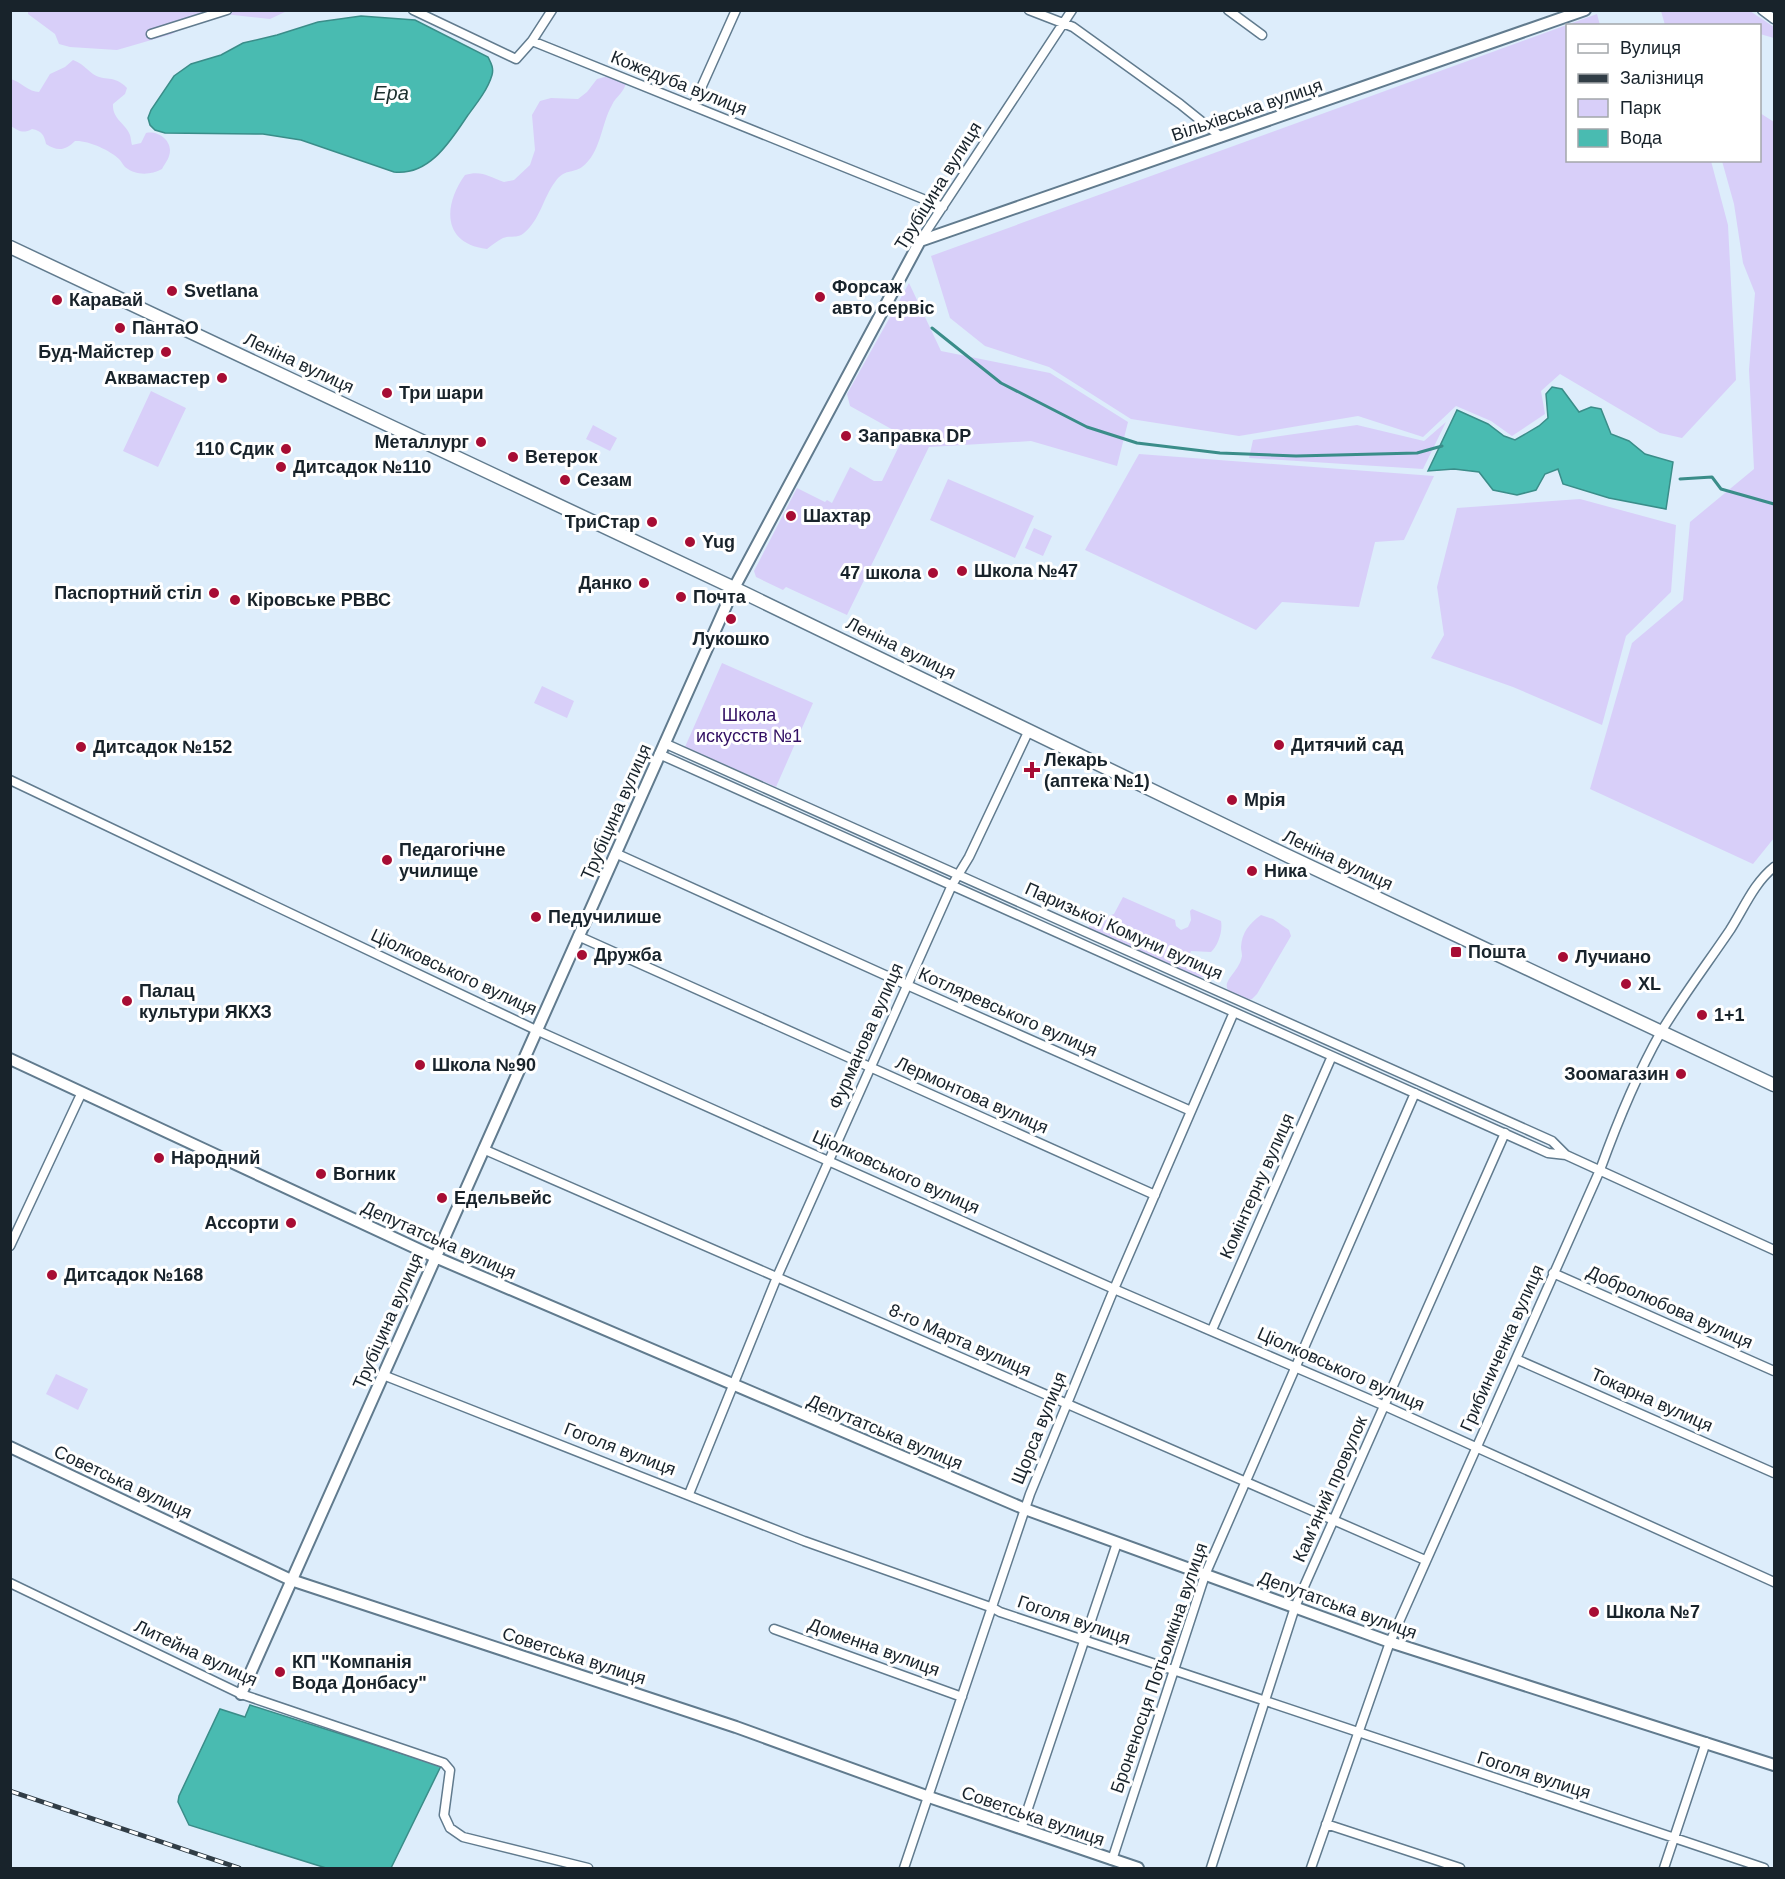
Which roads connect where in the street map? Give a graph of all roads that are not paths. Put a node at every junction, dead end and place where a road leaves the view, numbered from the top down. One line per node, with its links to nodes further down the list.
1 (227, 10): 12 (street)
2 (413, 10): 14 (street)
3 (552, 10): 14 (street)
4 (736, 10): 15 (street)
5 (1029, 10): 11 (street)
6 (1072, 10): 11 (street, Трубіцина вулиця)
7 (1228, 10): 13 (street)
8 (1585, 10): 16 (street, Вільхівська вулиця)
9 (1762, 10): 10 (street)
10 (1774, 19)
11 (1063, 24): 16 (street); 17 (street, Трубіцина вулиця)
12 (151, 34)
13 (1262, 35)
14 (532, 41): 15 (street, Кожедуба вулиця)
15 (693, 106): 17 (street, Кожедуба вулиця)
16 (1221, 137): 18 (street, Вільхівська вулиця)
17 (942, 207): 18 (street, Трубіцина вулиця)
18 (920, 242): 20 (street, Трубіцина вулиця)
19 (10, 247): 20 (main road, Леніна вулиця)
20 (734, 588): 21 (main road, Леніна вулиця); 22 (street, Трубіцина вулиця)
21 (1029, 730): 27 (street, Фурманова вулиця); 33 (main road, Леніна вулиця)
22 (664, 742): 23 (street, Трубіцина вулиця); 27 (street, Паризької Комуни вулиця)
23 (659, 754): 25 (street, Трубіцина вулиця); 28 (street, Паризької Комуни вулиця)
24 (10, 780): 32 (street, Ціолковського вулиця)
25 (615, 853): 29 (street, Трубіцина вулиця); 30 (street, Котляревського вулиця)
26 (1774, 867): 33 (street, Грибиниченка вулиця)
27 (958, 874): 28 (street, Фурманова вулиця); 43 (street, Паризької Комуни вулиця)
28 (952, 885): 30 (street, Фурманова вулиця); 31 (street, Паризької Комуни вулиця)
29 (578, 936): 32 (street, Трубіцина вулиця); 36 (street, Лермонтова вулиця)
30 (908, 985): 36 (street, Фурманова вулиця); 40 (street, Котляревського вулиця)
31 (1234, 1012): 34 (street, Паризької Комуни вулиця); 40 (street, Щорса вулиця)
32 (536, 1029): 42 (street, Трубіцина вулиця); 44 (street, Ціолковського вулиця)
33 (1662, 1031): 37 (main road, Леніна вулиця); 45 (street, Грибиниченка вулиця)
34 (1332, 1056): 39 (street, Паризької Комуни вулиця); 53 (street, Комінтерну вулиця)
35 (10, 1059): 38 (street, Депутатська вулиця)
36 (871, 1068): 44 (street, Фурманова вулиця); 46 (street, Лермонтова вулиця)
37 (1774, 1085)
38 (82, 1092): 47 (street); 49 (street, Депутатська вулиця)
39 (1415, 1093): 41 (street, Паризької Комуни вулиця); 55 (street, Броненосця Потьомкіна вулиця)
40 (1191, 1110): 46 (street, Щорса вулиця)
41 (1505, 1133): 43 (street, Паризької Комуни вулиця); 60 (street, Кам’яний провулок)
42 (483, 1149): 49 (street, Трубіцина вулиця); 51 (street, 8-го Марта вулиця)
43 (1566, 1155): 45 (street, Паризької Комуни вулиця)
44 (828, 1159): 51 (street, Фурманова вулиця); 52 (street, Ціолковського вулиця)
45 (1600, 1170): 48 (street, Паризької Комуни вулиця); 50 (street, Грибиниченка вулиця)
46 (1155, 1195): 52 (street, Щорса вулиця)
47 (10, 1246)
48 (1774, 1250)
49 (435, 1257): 57 (street, Трубіцина вулиця); 58 (street, Депутатська вулиця)
50 (1553, 1273): 54 (street, Грибиниченка вулиця); 56 (street, Добролюбова вулиця)
51 (777, 1277): 58 (street, Фурманова вулиця); 59 (street, 8-го Марта вулиця)
52 (1114, 1289): 53 (street, Ціолковського вулиця); 59 (street, Щорса вулиця)
53 (1212, 1330): 55 (street, Ціолковського вулиця)
54 (1516, 1359): 62 (street, Грибиниченка вулиця); 63 (street, Токарна вулиця)
55 (1296, 1366): 60 (street, Ціолковського вулиця); 64 (street, Броненосця Потьомкіна вулиця)
56 (1774, 1371)
57 (383, 1375): 65 (street, Гоголя вулиця); 71 (street, Трубіцина вулиця)
58 (732, 1385): 65 (street, Фурманова вулиця); 66 (street, Депутатська вулиця)
59 (1066, 1404): 64 (street, 8-го Марта вулиця); 66 (street, Щорса вулиця)
60 (1385, 1406): 62 (street, Ціолковського вулиця); 67 (street, Кам’яний провулок)
61 (10, 1447): 71 (street, Советська вулиця)
62 (1477, 1447): 69 (street, Грибиниченка вулиця); 72 (street, Ціолковського вулиця)
63 (1774, 1473)
64 (1245, 1481): 67 (street, 8-го Марта вулиця); 70 (street, Броненосця Потьомкіна вулиця)
65 (689, 1494): 75 (street, Гоголя вулиця)
66 (1025, 1509): 68 (street, Депутатська вулиця); 75 (street, Щорса вулиця)
67 (1334, 1520): 69 (street, 8-го Марта вулиця); 74 (street, Кам’яний провулок)
68 (1118, 1543): 70 (street, Депутатська вулиця); 77 (street)
69 (1425, 1560): 78 (street, Грибиниченка вулиця)
70 (1205, 1575): 74 (street, Депутатська вулиця); 79 (street, Броненосця Потьомкіна вулиця)
71 (291, 1580): 80 (street, Трубіцина вулиця); 86 (street, Советська вулиця)
72 (1774, 1582)
73 (10, 1584): 80 (street, Литейна вулиця)
74 (1296, 1607): 78 (street, Депутатська вулиця); 82 (street, Кам’яний провулок)
75 (993, 1608): 77 (street, Гоголя вулиця); 81 (street, Щорса вулиця)
76 (774, 1629): 81 (street, Доменна вулиця)
77 (1084, 1641): 79 (street, Гоголя вулиця); 88 (street)
78 (1390, 1642): 83 (street, Грибиниченка вулиця); 84 (street, Депутатська вулиця)
79 (1173, 1671): 82 (street, Гоголя вулиця); 90 (street, Броненосця Потьомкіна вулиця)
80 (241, 1694): 91 (street, Литейна вулиця)
81 (962, 1697): 86 (street, Щорса вулиця)
82 (1264, 1701): 83 (street, Гоголя вулиця); 94 (street, Кам’яний провулок)
83 (1357, 1733): 87 (street, Грибиниченка вулиця); 89 (street, Гоголя вулиця)
84 (1706, 1742): 85 (street, Депутатська вулиця); 89 (street)
85 (1774, 1765)
86 (928, 1797): 88 (street, Советська вулиця); 92 (street, Щорса вулиця)
87 (1326, 1824): 95 (street, Грибиниченка вулиця); 96 (street)
88 (1021, 1829): 90 (street, Советська вулиця)
89 (1674, 1838): 97 (street); 98 (street, Гоголя вулиця)
90 (1112, 1860): 93 (street, Советська вулиця)
91 (588, 1869)
92 (904, 1869)
93 (1138, 1869)
94 (1211, 1869)
95 (1311, 1869)
96 (1460, 1869)
97 (1664, 1869)
98 (1764, 1869)

